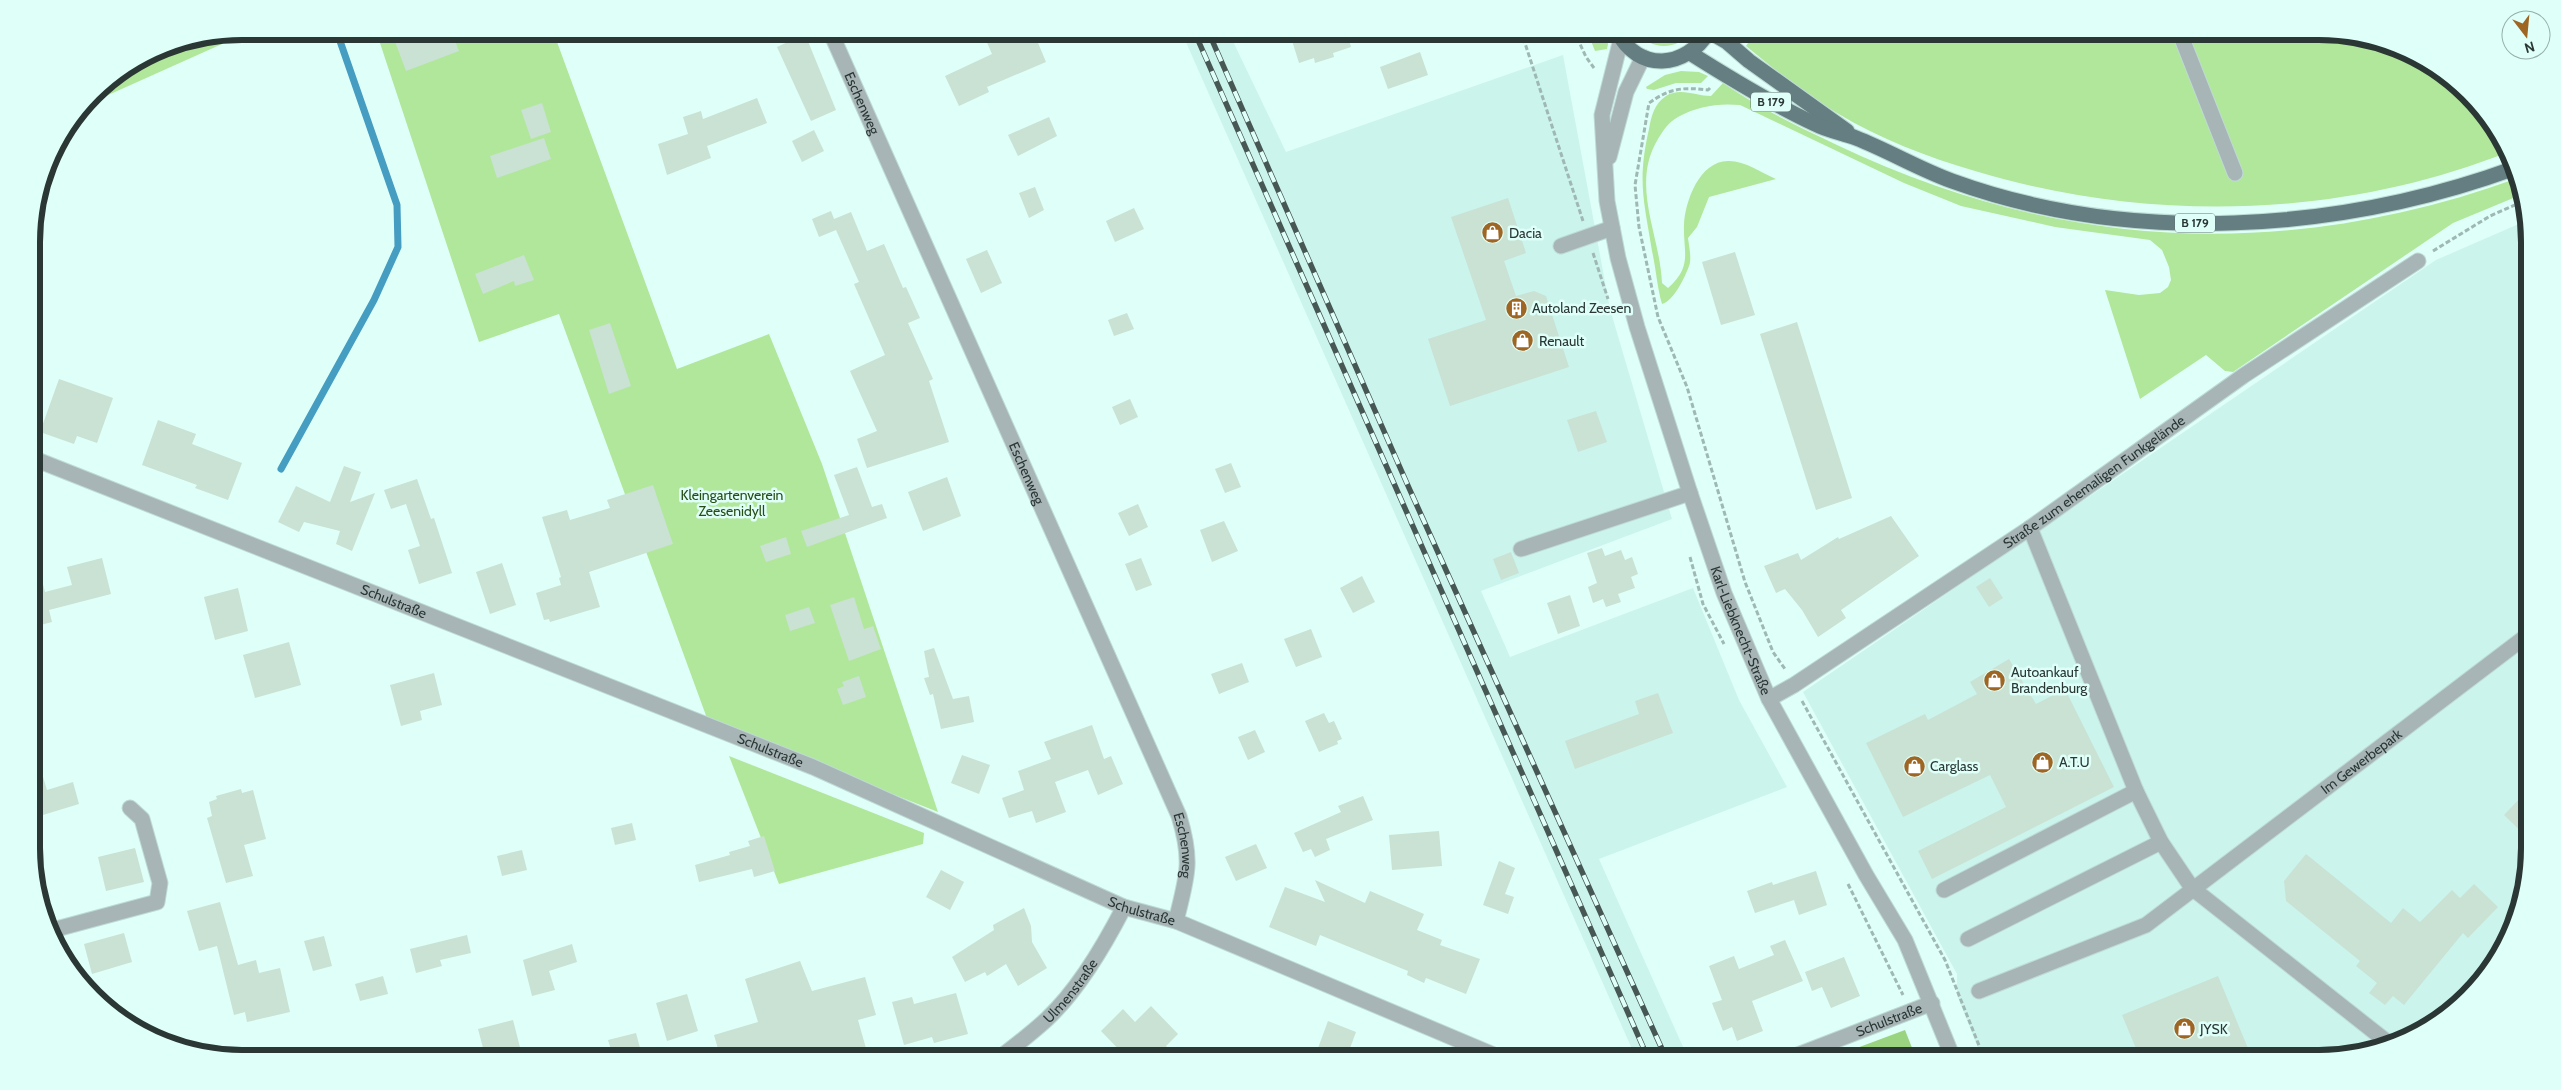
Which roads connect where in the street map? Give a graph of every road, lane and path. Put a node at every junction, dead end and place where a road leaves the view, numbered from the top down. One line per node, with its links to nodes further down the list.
1 (834, 40): 37 (street, Eschenweg)
2 (1524, 40): 19 (path)
3 (1578, 40): 11 (path)
4 (1618, 40): 11 (street, Karl-Liebknecht-Straße)
5 (1623, 40): 10 (main road)
6 (1703, 40): 9 (main road, B 179)
7 (1724, 40): 13 (main road, B 179)
8 (2183, 40): 16 (street)
9 (1690, 53): 10 (main road); 13 (main road, B 179)
10 (1643, 57): 15 (street, Karl-Liebknecht-Straße)
11 (1609, 82): 15 (street, Karl-Liebknecht-Straße)
12 (1650, 103): 23 (path)
13 (1856, 138): 14 (main road, B 179)
14 (2508, 171)
15 (1606, 173): 18 (street, Karl-Liebknecht-Straße)
16 (2235, 173)
17 (2517, 204): 21 (path)
18 (1612, 228): 19 (street); 25 (street, Karl-Liebknecht-Straße)
19 (1588, 236): 20 (street); 22 (path)
20 (1561, 246)
21 (2418, 261): 26 (street, Straße zum ehemaligen Funkgelände)
22 (1610, 305)
23 (1687, 387)
24 (40, 461): 36 (street, Schulstraße)
25 (1690, 493): 27 (street); 29 (street, Karl-Liebknecht-Straße)
26 (2030, 528): 29 (street, Straße zum ehemaligen Funkgelände); 30 (street)
27 (1520, 549)
28 (2521, 640): 34 (street, Im Gewerbepark)
29 (1768, 699): 42 (street, Karl-Liebknecht-Straße)
30 (2136, 791): 32 (street); 35 (street)
31 (130, 808): 38 (street)
32 (2161, 842): 34 (street); 39 (street)
33 (1846, 881): 43 (path)
34 (2192, 888): 40 (street, Im Gewerbepark); 44 (street)
35 (1944, 890)
36 (1124, 907): 37 (street, Schulstraße); 45 (street, Ulmenstraße)
37 (1176, 921): 46 (street, Schulstraße)
38 (57, 929)
39 (1968, 939)
40 (1979, 990)
41 (1958, 995): 49 (path)
42 (1932, 1003): 43 (street, Schulstraße); 48 (street, Karl-Liebknecht-Straße)
43 (1911, 1011): 47 (street, Schulstraße)
44 (2384, 1039)
45 (1009, 1050)
46 (1482, 1050)
47 (1811, 1050)
48 (1950, 1050)
49 (1981, 1050)

